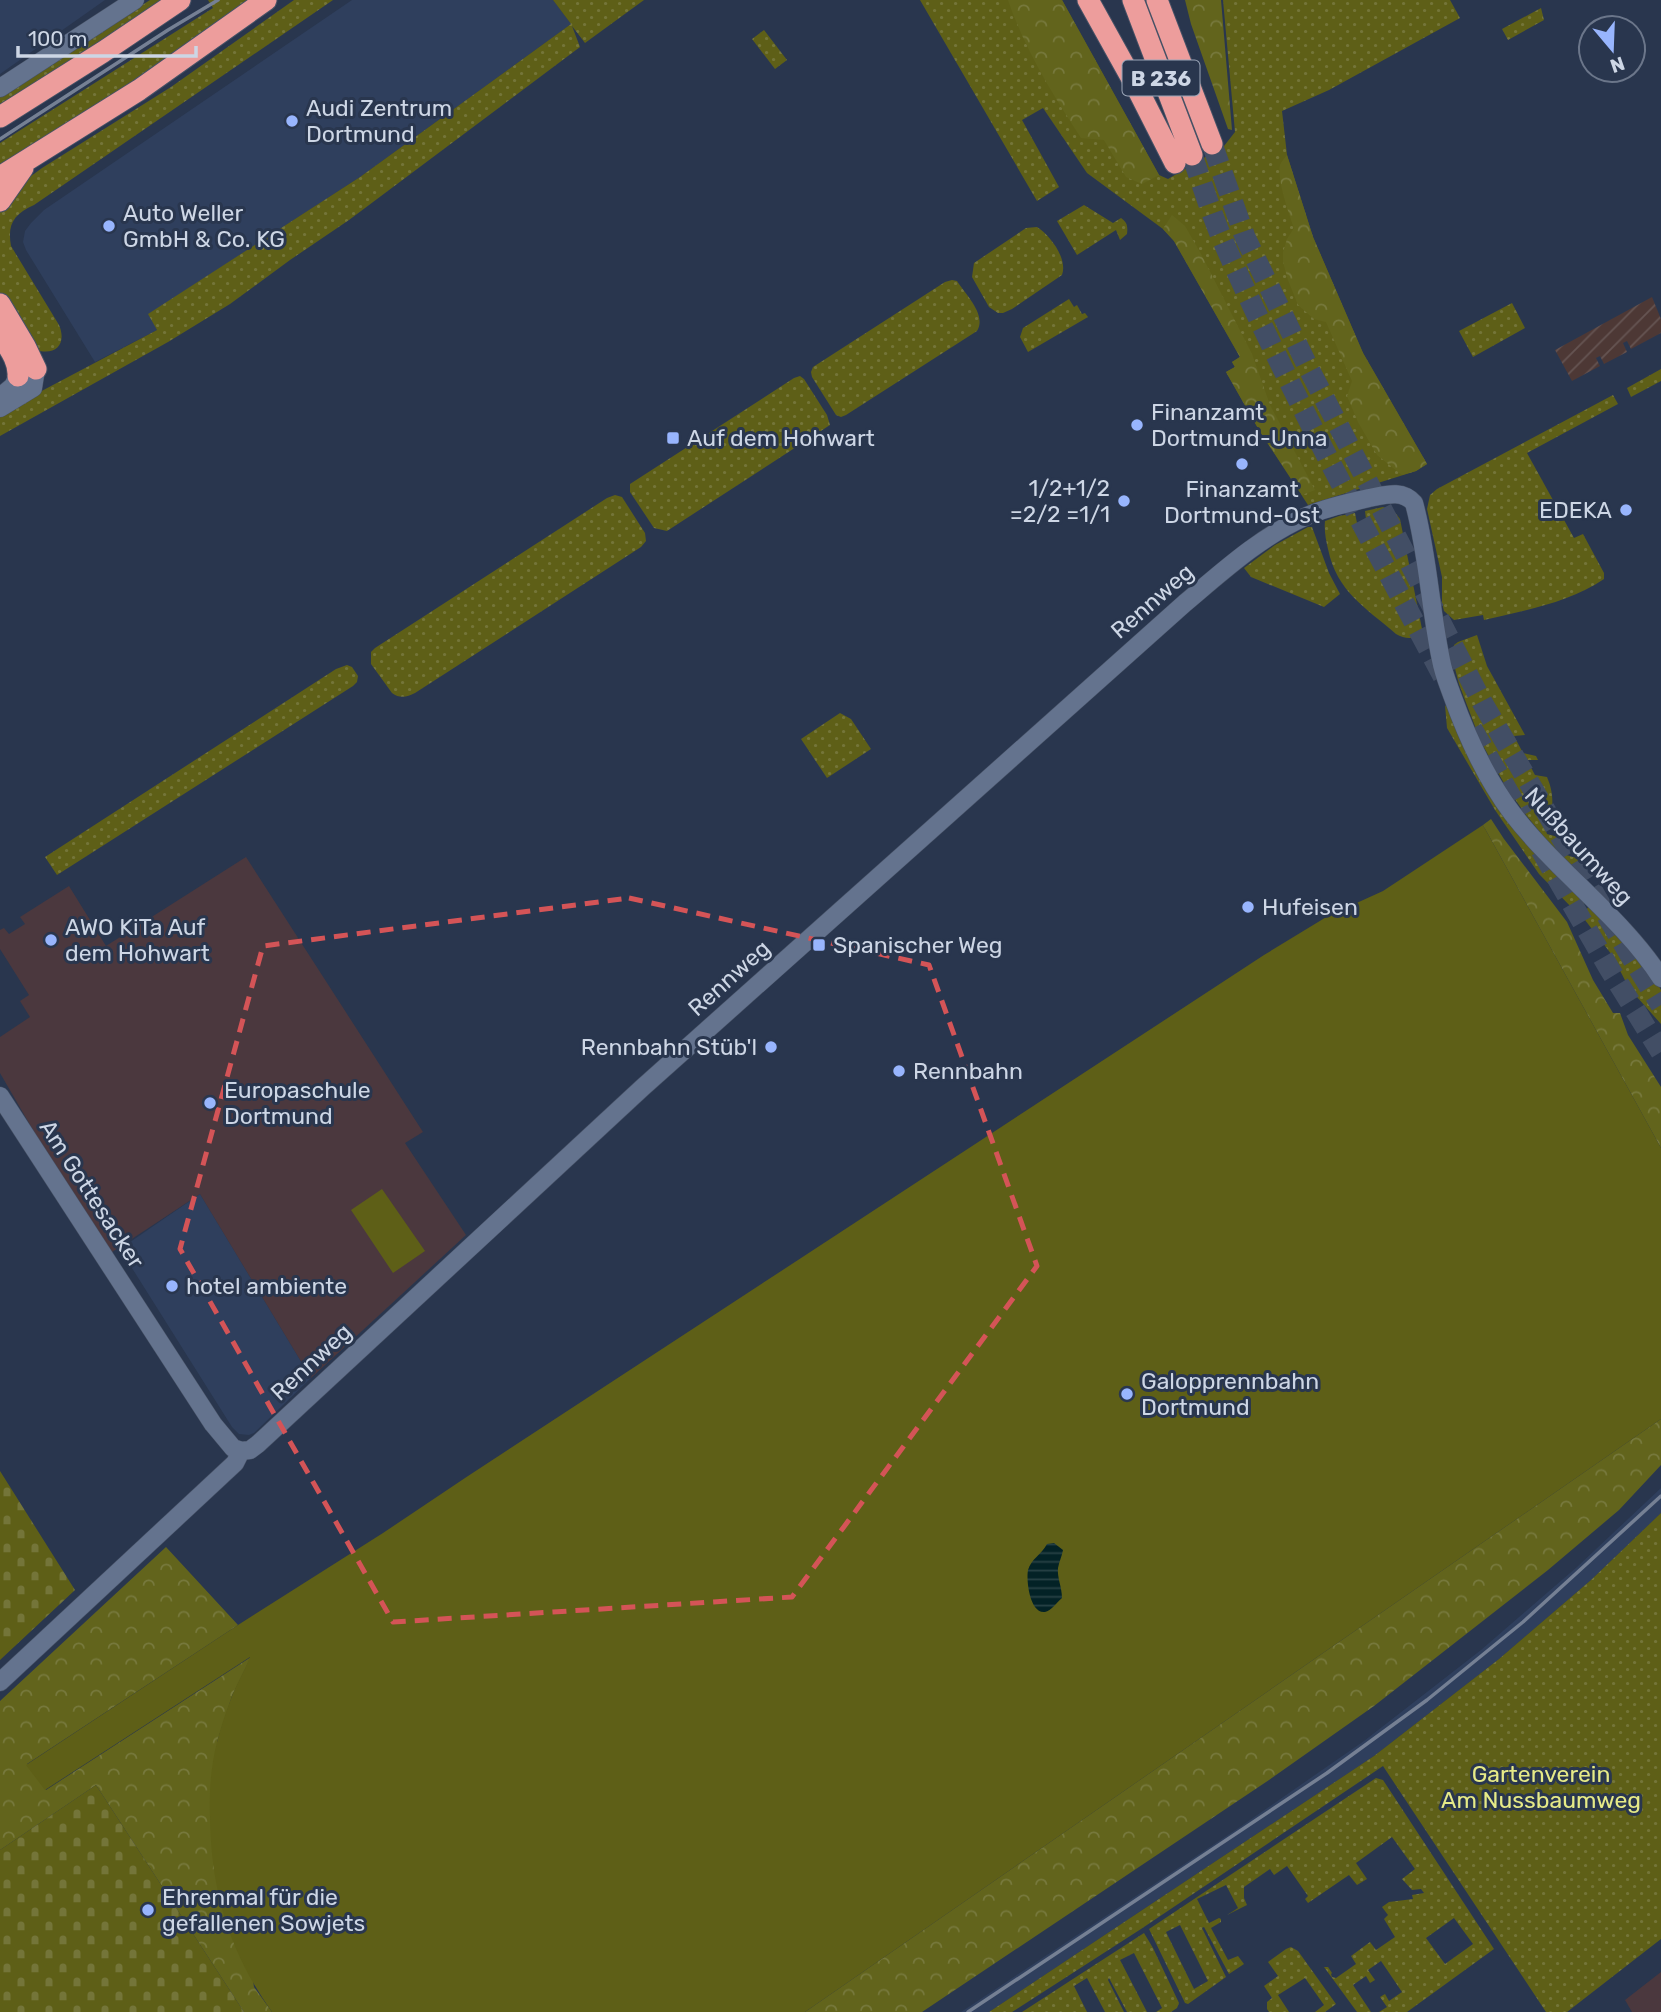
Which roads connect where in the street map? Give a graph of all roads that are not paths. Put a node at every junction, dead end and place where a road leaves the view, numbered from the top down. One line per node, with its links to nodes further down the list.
1 (135, 0): 8 (street)
2 (180, 0): 9 (highway)
3 (266, 0): 10 (highway)
4 (1088, 0): 5 (highway, B 236)
5 (1133, 0)
6 (1157, 0): 7 (highway, B 236)
7 (1172, 0)
8 (0, 88)
9 (0, 117)
10 (31, 157): 11 (highway); 12 (highway)
11 (0, 177)
12 (0, 201)
13 (0, 304): 15 (highway)
14 (0, 334): 15 (highway)
15 (29, 377): 16 (street); 17 (street)
16 (0, 397)
17 (0, 408)
18 (1410, 498): 19 (street, Nußbaumweg); 21 (street, Rennweg)
19 (1661, 978)
20 (0, 1096): 21 (street, Am Gottesacker)
21 (241, 1451): 22 (street, Rennweg)
22 (0, 1682)

